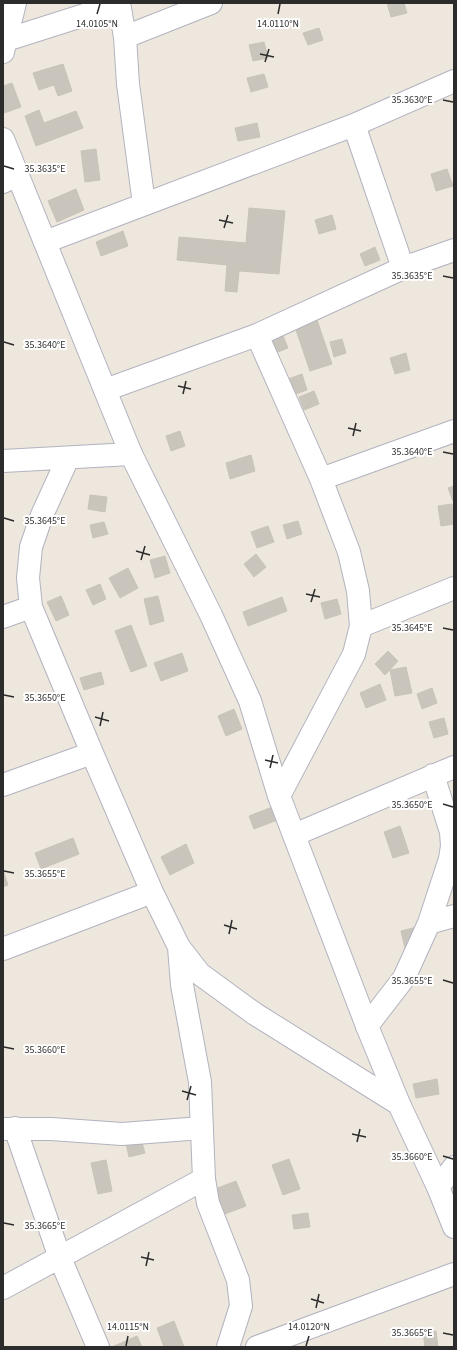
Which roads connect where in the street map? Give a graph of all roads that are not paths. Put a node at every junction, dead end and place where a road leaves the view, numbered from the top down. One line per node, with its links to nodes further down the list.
1 (14, 3): 5 (street)
2 (211, 3): 4 (street)
3 (119, 4): 4 (street); 5 (street)
4 (125, 37): 10 (street)
5 (5, 46)
6 (454, 81): 7 (street)
7 (354, 126): 10 (street); 13 (street)
8 (3, 139): 9 (street)
9 (10, 179): 11 (street)
10 (144, 204): 11 (street)
11 (46, 242): 15 (street)
12 (454, 250): 13 (street)
13 (403, 268): 14 (street)
14 (257, 335): 15 (street); 20 (street)
15 (106, 390): 17 (street)
16 (454, 431): 20 (street)
17 (131, 454): 18 (street); 29 (street)
18 (68, 458): 19 (street); 22 (street)
19 (3, 461)
20 (322, 479): 24 (street)
21 (454, 588): 24 (street)
22 (31, 607): 23 (street); 25 (street)
23 (3, 617)
24 (361, 626): 29 (street)
25 (92, 753): 28 (street); 31 (street)
26 (454, 767): 27 (street)
27 (434, 775): 30 (street); 33 (street)
28 (3, 785)
29 (279, 796): 30 (street)
30 (294, 835): 36 (street)
31 (152, 892): 34 (street); 35 (street)
32 (454, 916): 33 (street)
33 (429, 923): 36 (street)
34 (178, 947): 37 (street); 39 (street)
35 (3, 949)
36 (367, 1026): 37 (street)
37 (399, 1104): 42 (street)
38 (9, 1128): 39 (street); 44 (street)
39 (202, 1128): 41 (street)
40 (454, 1167): 42 (street)
41 (204, 1180): 44 (street); 48 (street)
42 (438, 1187): 43 (street)
43 (454, 1227)
44 (60, 1258): 46 (street); 47 (street)
45 (454, 1274): 49 (street)
46 (3, 1288)
47 (98, 1347)
48 (228, 1347)
49 (258, 1347)

